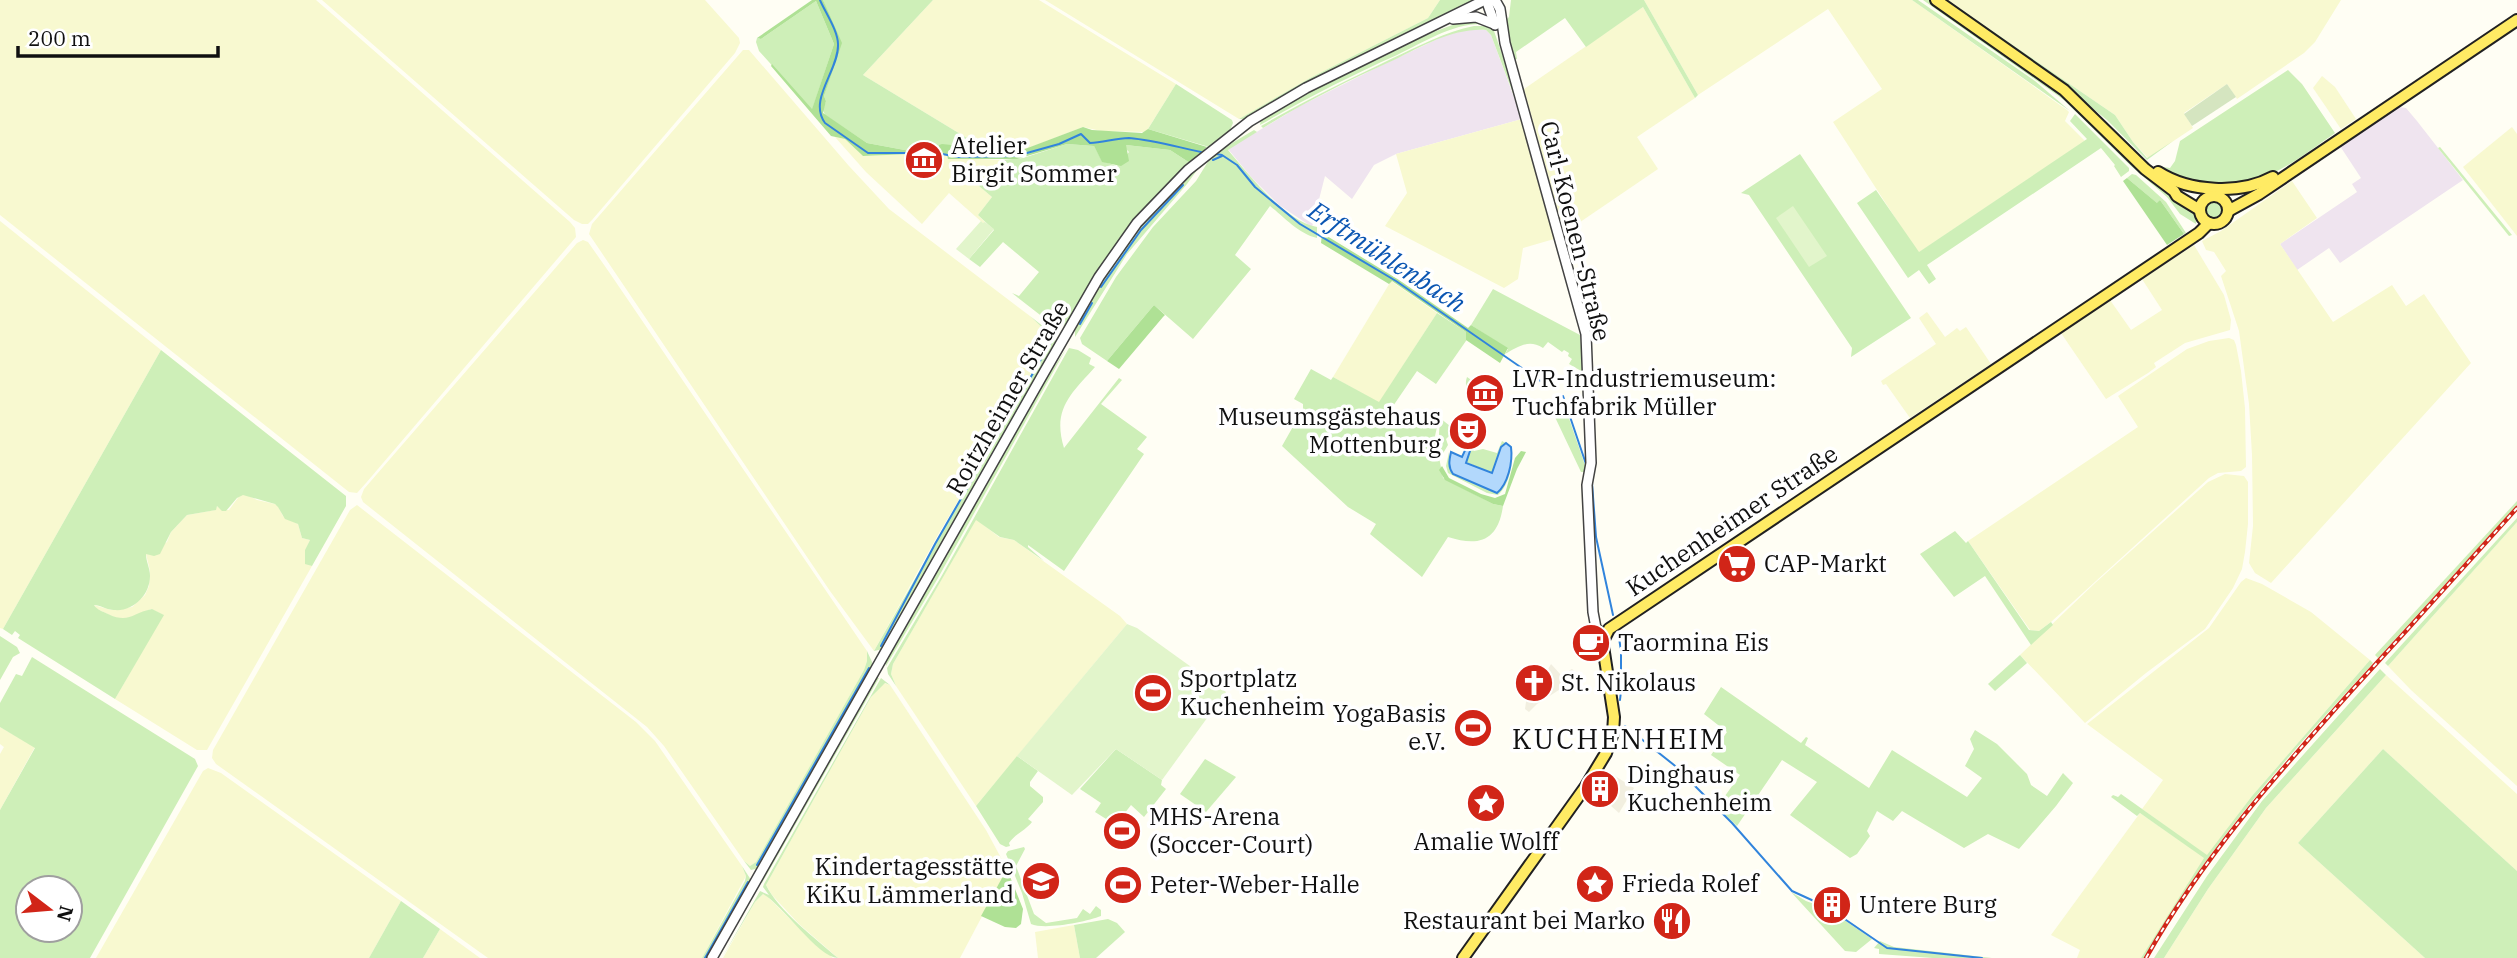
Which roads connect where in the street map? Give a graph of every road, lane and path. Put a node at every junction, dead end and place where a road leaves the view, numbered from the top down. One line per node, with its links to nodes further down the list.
1 (1490, 0): 3 (street, Roitzheimer Straße); 5 (street, Carl-Koenen-Straße); 6 (street, Carl-Koenen-Straße)
2 (1936, 0): 7 (main road)
3 (1448, 19): 5 (street); 12 (street, Roitzheimer Straße)
4 (2517, 20): 8 (main road)
5 (1494, 24): 6 (street, Carl-Koenen-Straße)
6 (1505, 43): 11 (street, Carl-Koenen-Straße)
7 (2094, 117): 8 (main road); 10 (main road)
8 (2301, 165): 9 (main road)
9 (2227, 206): 10 (main road); 10 (main road, Kuchenheimer Straße)
10 (2203, 213): 11 (main road, Kuchenheimer Straße)
11 (1605, 636): 13 (main road)
12 (712, 958)
13 (1462, 958)

